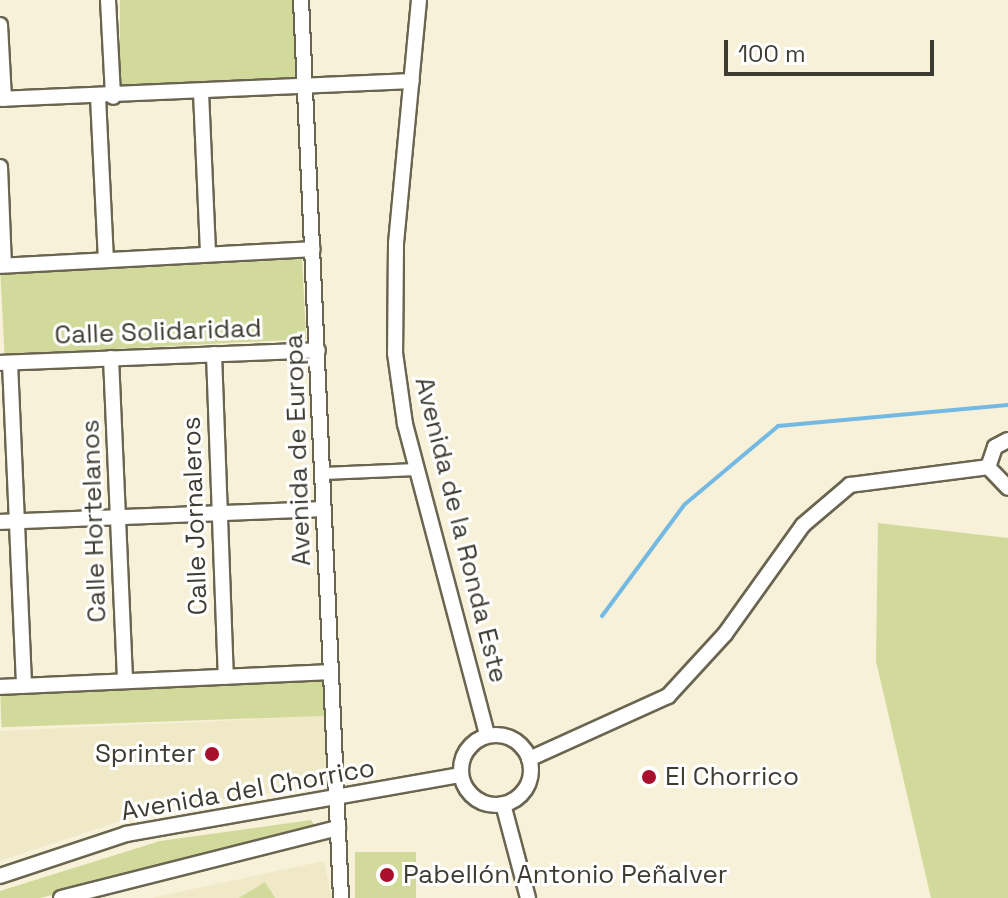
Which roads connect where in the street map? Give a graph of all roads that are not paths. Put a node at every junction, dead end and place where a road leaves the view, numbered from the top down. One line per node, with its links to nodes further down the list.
1 (108, 0): 8 (street)
2 (301, 0): 6 (street, Avenida de Europa)
3 (419, 0): 5 (street, Avenida de la Ronda Este)
4 (0, 25): 9 (street)
5 (412, 81): 6 (street); 21 (street, Avenida de la Ronda Este)
6 (306, 86): 7 (street); 11 (street, Avenida de Europa)
7 (201, 92): 8 (street); 12 (street)
8 (105, 97): 9 (street); 13 (street)
9 (2, 99)
10 (0, 167): 14 (street)
11 (313, 249): 12 (street); 15 (street, Avenida de Europa)
12 (208, 254): 13 (street)
13 (106, 260): 14 (street)
14 (2, 266)
15 (318, 350): 16 (street, Calle Solidaridad); 22 (street, Avenida de Europa)
16 (214, 354): 17 (street, Calle Solidaridad); 25 (street, Calle Jornaleros)
17 (111, 358): 18 (street, Calle Solidaridad); 26 (street, Calle Hortelanos)
18 (5, 363): 27 (street)
19 (1008, 440): 20 (street)
20 (988, 467): 23 (street); 35 (street)
21 (416, 469): 22 (street); 34 (street, Avenida de la Ronda Este)
22 (323, 473): 24 (street, Avenida de Europa)
23 (1008, 488)
24 (324, 509): 25 (street); 29 (street, Avenida de Europa)
25 (219, 512): 26 (street); 30 (street, Calle Jornaleros)
26 (118, 518): 27 (street); 31 (street, Calle Hortelanos)
27 (17, 521): 28 (street); 32 (street)
28 (0, 522)
29 (331, 672): 30 (street); 37 (street, Avenida de Europa)
30 (226, 677): 31 (street)
31 (125, 681): 32 (street)
32 (24, 686): 33 (street)
33 (0, 687)
34 (487, 735): 35 (street); 36 (street)
35 (529, 759): 38 (street)
36 (461, 775): 37 (street, Avenida del Chorrico); 38 (street)
37 (336, 800): 39 (street, Avenida de Europa); 40 (street, Avenida del Chorrico)
38 (503, 804): 43 (street)
39 (338, 828): 41 (street, Avenida del Chorrico); 42 (street, Avenida de Europa)
40 (0, 876)
41 (61, 898)
42 (341, 898)
43 (528, 898)

